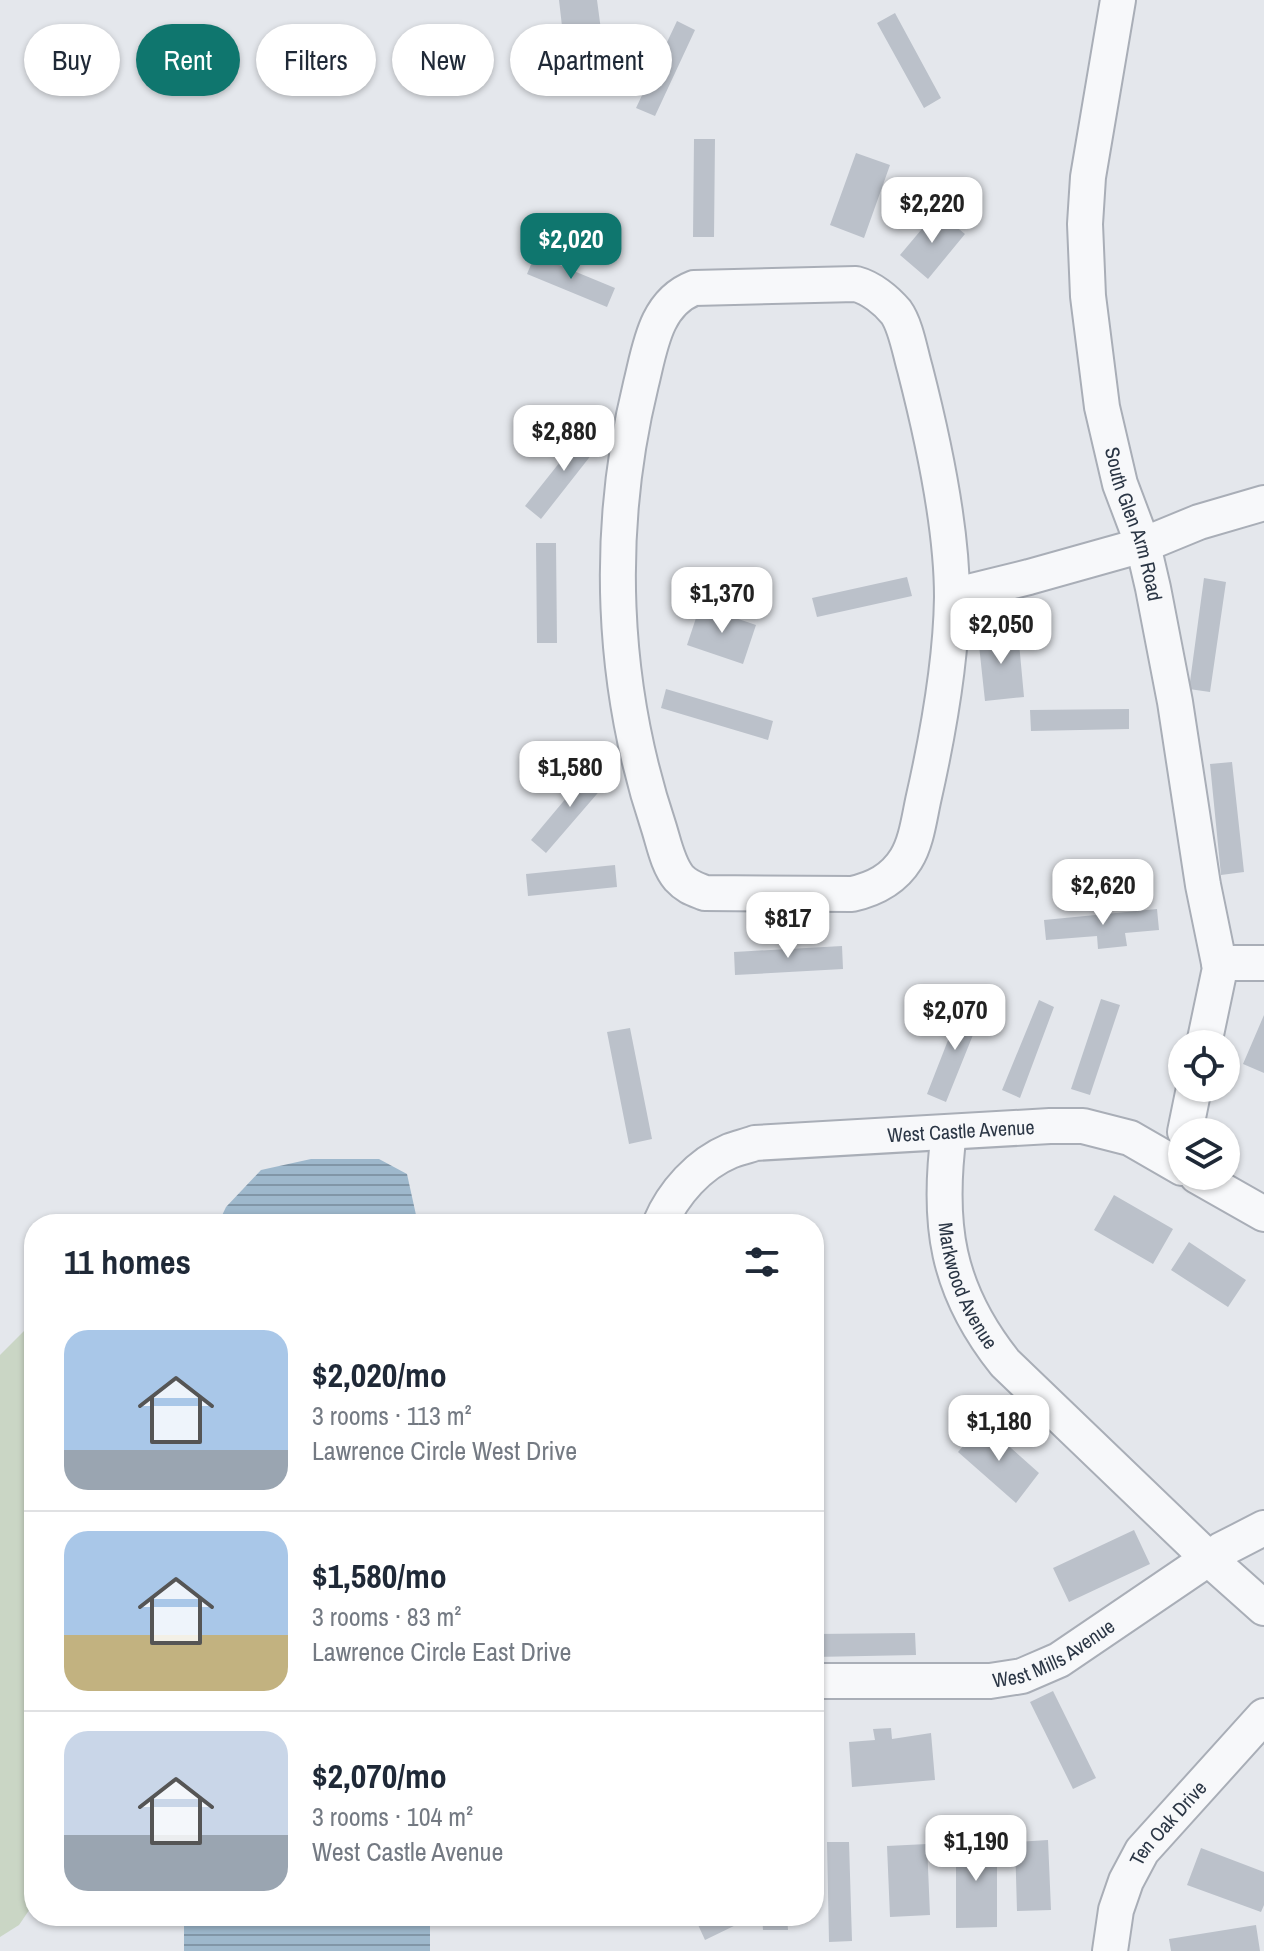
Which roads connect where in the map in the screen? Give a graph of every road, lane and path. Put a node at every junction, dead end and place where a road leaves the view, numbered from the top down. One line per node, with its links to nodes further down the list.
1 (1118, 0): 3 (street, South Glen Arm Road)
2 (1264, 503): 3 (street)
3 (1143, 545): 4 (street); 5 (street, South Glen Arm Road)
4 (952, 596): 4 (street)
5 (1219, 963): 6 (street); 7 (street, South Glen Arm Road)
6 (1264, 963)
7 (1207, 1030)
8 (949, 1132): 9 (street, West Castle Avenue); 11 (street, West Castle Avenue); 14 (street, Markwood Avenue)
9 (1168, 1156)
10 (1226, 1190): 12 (street, West Castle Avenue)
11 (665, 1214)
12 (1264, 1214)
13 (1264, 1528): 14 (street, West Mills Avenue)
14 (1209, 1559): 15 (street, Markwood Avenue); 16 (street, West Mills Avenue)
15 (1264, 1608)
16 (824, 1681)
17 (1264, 1716): 18 (street, Ten Oak Drive)
18 (1110, 1951)

